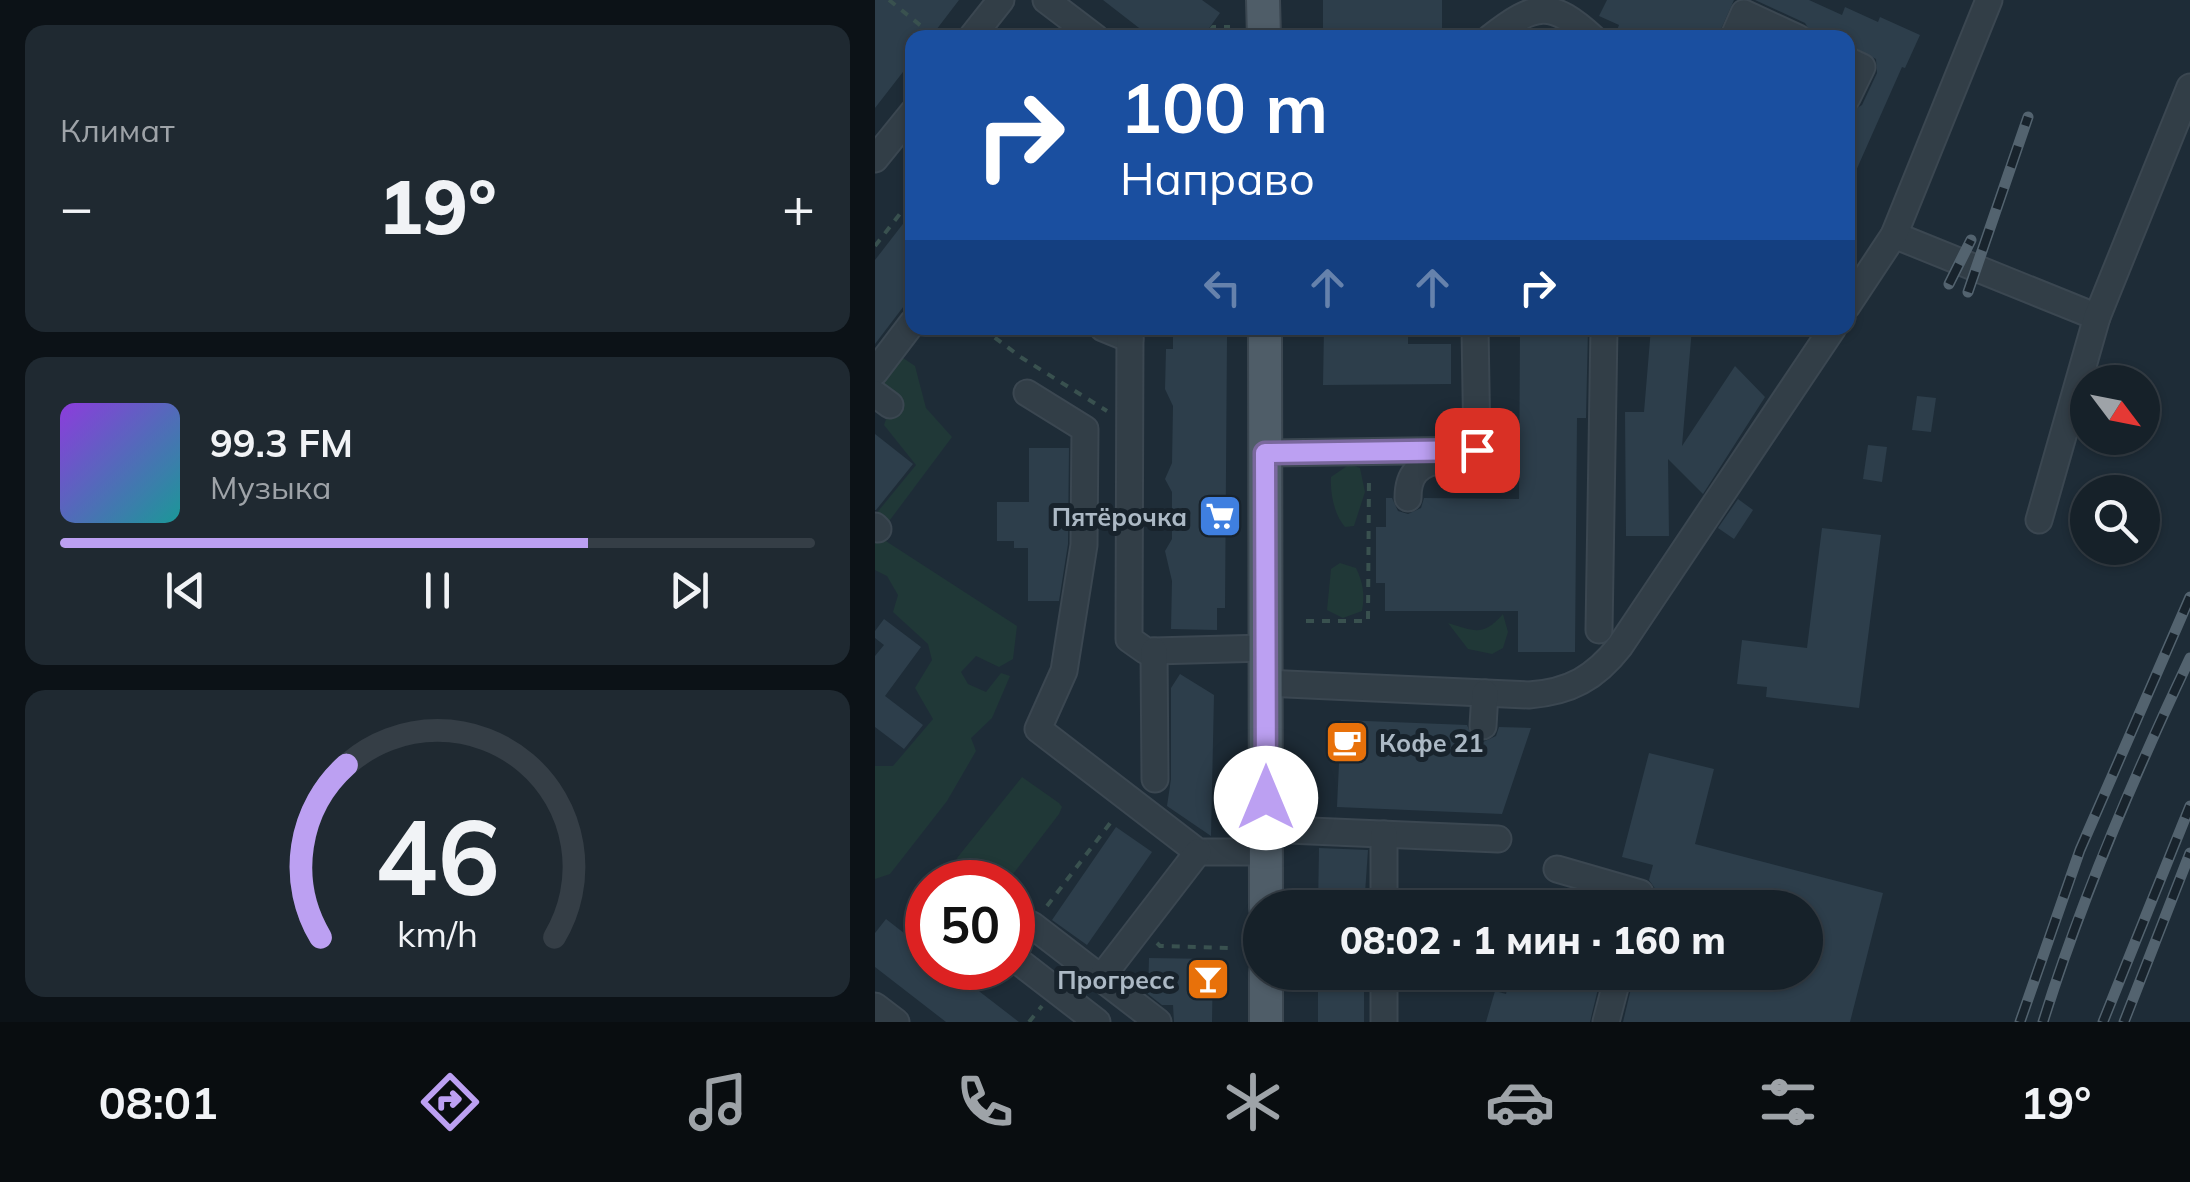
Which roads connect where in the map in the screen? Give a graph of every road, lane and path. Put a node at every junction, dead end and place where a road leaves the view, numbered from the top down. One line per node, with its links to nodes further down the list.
1 (889, 0): 7 (path)
2 (1001, 0): 8 (street)
3 (1263, 0): 11 (main road)
4 (1989, 0): 20 (street)
5 (1047, 10): 9 (street)
6 (1230, 27): 10 (path)
7 (926, 30)
8 (977, 30)
9 (1082, 30)
10 (1211, 30)
11 (1276, 30)
12 (1500, 30): 13 (street)
13 (1587, 30)
14 (1737, 30): 15 (street)
15 (1780, 30)
16 (2190, 87): 23 (street)
17 (905, 122): 18 (street)
18 (875, 159)
19 (905, 207): 21 (path)
20 (1894, 235): 22 (street); 23 (street)
21 (875, 246)
22 (1855, 294)
23 (2097, 316): 38 (street)
24 (905, 333): 31 (street)
25 (991, 335): 33 (path)
26 (1130, 335): 33 (street)
27 (1265, 335): 36 (main road)
28 (1475, 335): 34 (street)
29 (1604, 335): 42 (street)
30 (1828, 335): 46 (street)
31 (875, 372)
32 (1027, 393): 39 (street)
33 (1129, 416): 40 (street)
34 (1441, 450): 35 (street); 37 (street)
35 (1369, 452): 36 (street); 41 (path)
36 (1265, 453): 43 (main road)
37 (1408, 498)
38 (2039, 520)
39 (1085, 546): 40 (street); 49 (street)
40 (1129, 549): 44 (street)
41 (1306, 620)
42 (1599, 630)
43 (1265, 648): 44 (street); 45 (main road)
44 (1155, 652): 48 (street)
45 (1265, 684): 46 (street); 52 (main road)
46 (1485, 693): 47 (street)
47 (1483, 726)
48 (1155, 779)
49 (1129, 798): 51 (path); 55 (street)
50 (1385, 834): 52 (street); 53 (street); 58 (street)
51 (1099, 838): 54 (path); 60 (path)
52 (1266, 840): 55 (street); 57 (main road)
53 (1498, 840)
54 (1106, 842)
55 (1198, 852): 63 (street)
56 (1557, 869): 59 (street)
57 (1266, 890)
58 (1384, 890)
59 (1626, 890)
60 (1052, 899): 61 (path); 62 (path)
61 (1061, 906)
62 (1035, 921)
63 (1143, 924): 65 (path); 69 (street)
64 (1035, 927): 69 (street)
65 (1160, 946): 66 (path); 67 (path)
66 (1231, 948)
67 (1160, 958)
68 (1035, 974): 77 (street)
69 (1101, 978): 78 (street)
70 (1266, 990): 79 (main road)
71 (1384, 990): 80 (street)
72 (1614, 990): 81 (street)
73 (1045, 1002): 76 (path)
74 (875, 1006): 75 (street)
75 (897, 1022)
76 (1029, 1022)
77 (1097, 1022)
78 (1158, 1022)
79 (1265, 1022)
80 (1384, 1022)
81 (1606, 1022)

